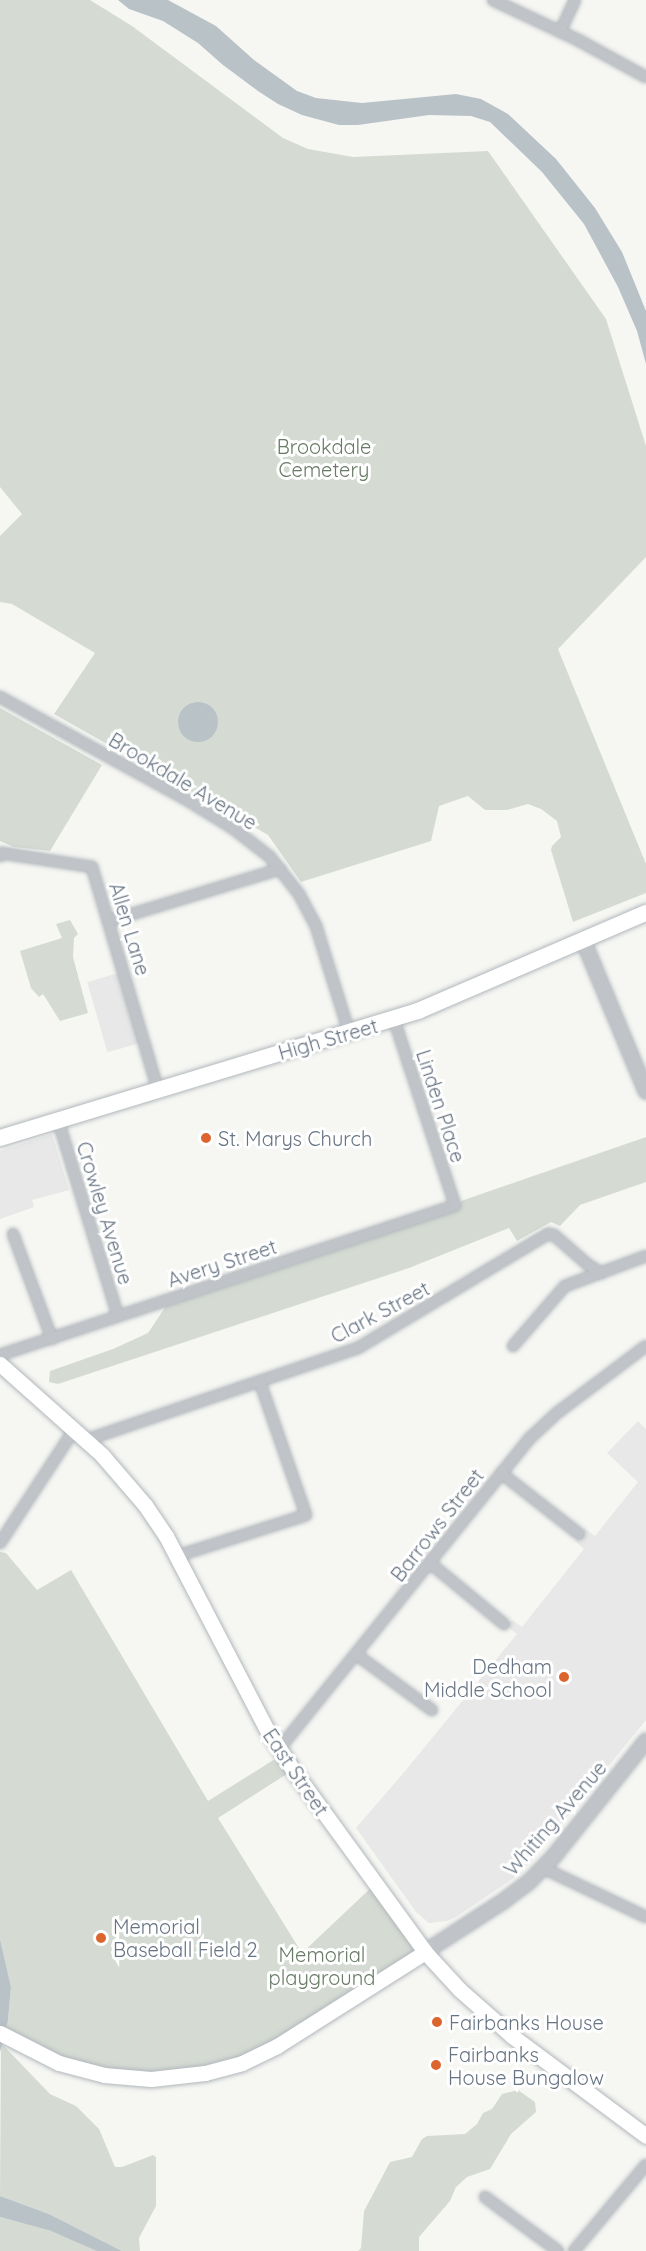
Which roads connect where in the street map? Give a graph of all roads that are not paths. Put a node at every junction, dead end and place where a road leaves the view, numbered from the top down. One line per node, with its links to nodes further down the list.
1 (493, 0): 3 (street)
2 (575, 0): 3 (street)
3 (561, 32): 4 (street)
4 (646, 77)
5 (0, 697): 7 (street, Brookdale Avenue)
6 (1, 855): 9 (street, Allen Lane)
7 (280, 869): 9 (street); 12 (street, Brookdale Avenue)
8 (646, 913): 10 (main road, High Street)
9 (109, 921): 13 (street, Allen Lane)
10 (583, 940): 11 (main road, High Street); 14 (street)
11 (394, 1019): 12 (main road, High Street); 17 (street, Linden Place)
12 (349, 1032): 13 (main road, High Street)
13 (158, 1090): 15 (main road, High Street)
14 (646, 1091)
15 (58, 1120): 16 (main road, High Street); 21 (street, Crowley Avenue)
16 (0, 1138)
17 (454, 1204): 21 (street, Avery Street)
18 (14, 1234): 22 (street)
19 (646, 1256): 20 (street)
20 (601, 1273): 23 (street); 27 (street, Clark Street)
21 (118, 1316): 22 (street, Avery Street)
22 (52, 1339): 25 (street, Avery Street)
23 (513, 1346)
24 (646, 1346): 29 (street, Barrows Street)
25 (0, 1355)
26 (0, 1364): 28 (main road, East Street)
27 (260, 1382): 28 (street, Clark Street); 32 (street)
28 (80, 1435): 31 (street); 32 (main road, East Street)
29 (501, 1473): 30 (street); 33 (street, Barrows Street)
30 (579, 1534)
31 (0, 1544)
32 (177, 1556): 38 (main road, East Street)
33 (430, 1563): 34 (street); 35 (street, Barrows Street)
34 (504, 1624)
35 (357, 1655): 36 (street); 38 (street, Barrows Street)
36 (432, 1710)
37 (646, 1742): 39 (street, Whiting Avenue)
38 (279, 1749): 41 (main road, East Street)
39 (543, 1868): 40 (street); 41 (street, Whiting Avenue)
40 (646, 1917)
41 (425, 1952): 42 (main road); 43 (main road, East Street)
42 (4, 2035)
43 (646, 2136)
44 (646, 2165): 47 (street)
45 (485, 2197): 46 (street)
46 (558, 2251)
47 (574, 2251)

